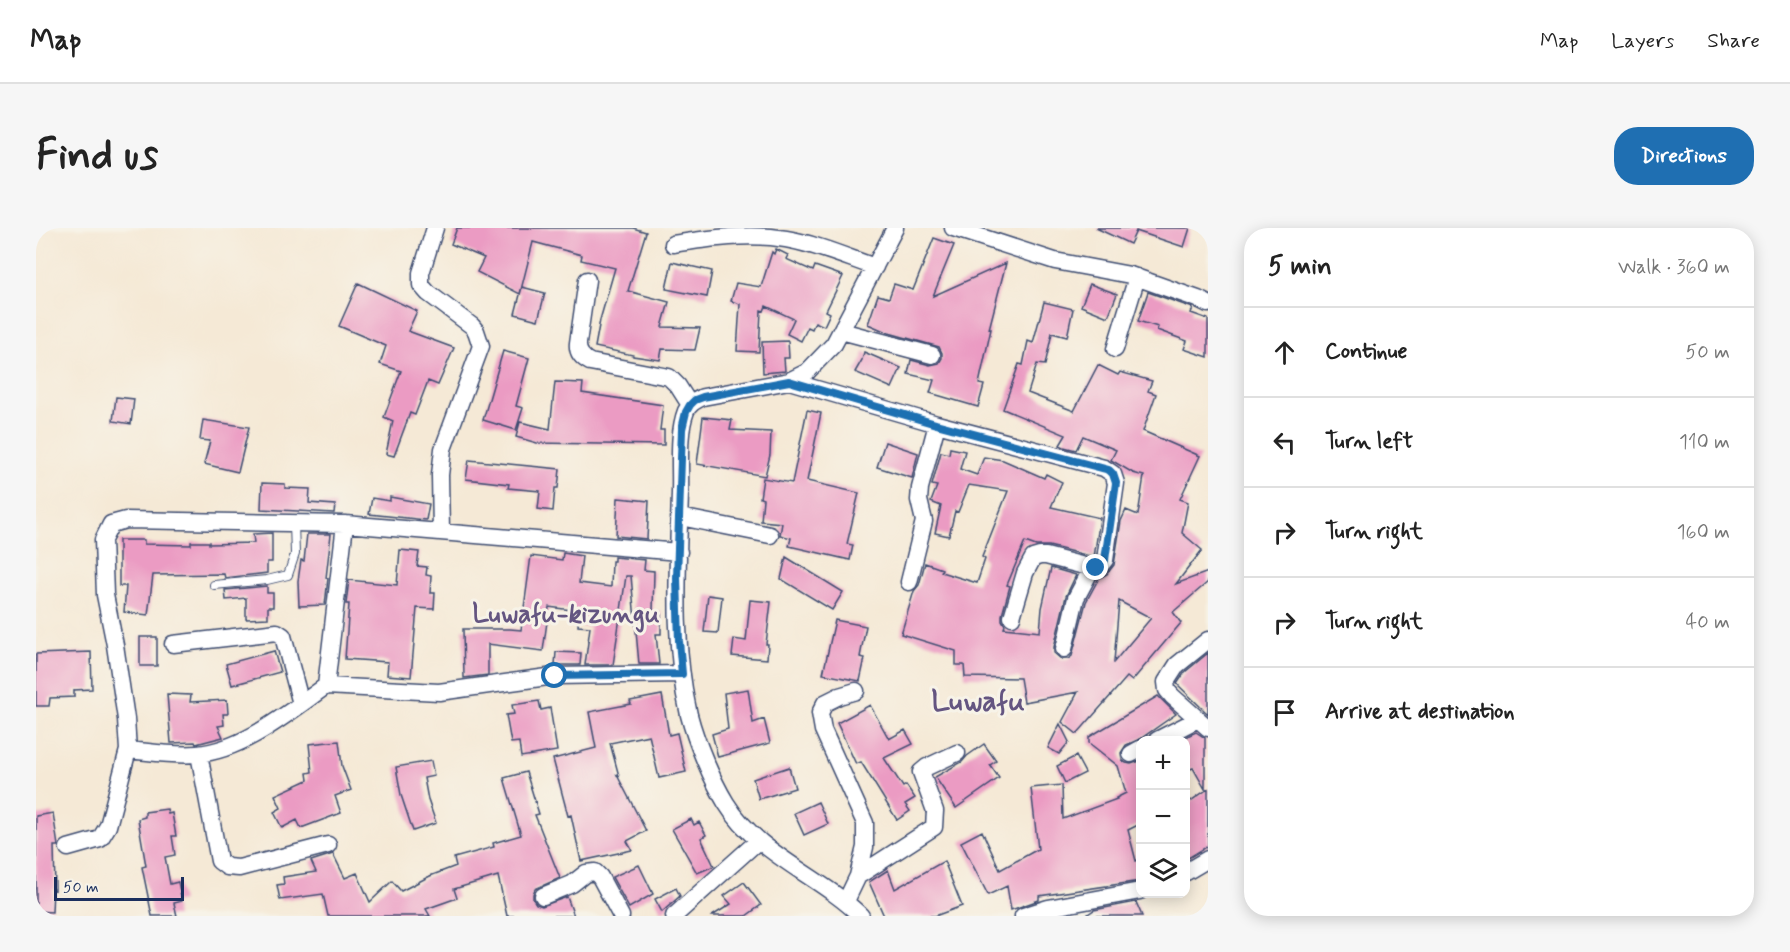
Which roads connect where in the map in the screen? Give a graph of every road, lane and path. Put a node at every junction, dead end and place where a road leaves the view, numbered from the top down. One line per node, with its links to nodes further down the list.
1 (435, 228): 18 (street)
2 (895, 228): 5 (street)
3 (953, 228): 6 (street)
4 (674, 244): 5 (street)
5 (875, 267): 9 (street)
6 (1137, 277): 8 (street); 10 (street)
7 (586, 280): 13 (street)
8 (1208, 304)
9 (841, 331): 11 (street); 12 (street)
10 (1114, 349)
11 (932, 355)
12 (789, 381): 13 (street); 14 (street)
13 (690, 405): 15 (street)
14 (936, 424): 21 (street); 22 (street)
15 (680, 517): 19 (street); 20 (street)
16 (294, 523): 17 (street); 23 (lane); 34 (street)
17 (345, 524): 18 (street); 29 (street)
18 (441, 532): 20 (street)
19 (770, 535)
20 (679, 552): 28 (street)
21 (1092, 568): 24 (street); 27 (street)
22 (909, 582)
23 (214, 585)
24 (1012, 617)
25 (1208, 640): 32 (street)
26 (173, 644): 31 (street)
27 (1064, 649)
28 (682, 674): 29 (street); 37 (street)
29 (326, 686): 31 (street)
30 (856, 691): 42 (street)
31 (301, 704): 36 (street)
32 (1203, 724): 33 (street)
33 (1171, 736)
34 (128, 750): 36 (street); 39 (street)
35 (957, 753): 42 (street)
36 (199, 754): 38 (street)
37 (758, 841): 45 (street); 47 (street)
38 (328, 845)
39 (68, 848)
40 (1208, 859): 41 (street)
41 (1190, 869)
42 (858, 876): 45 (street)
43 (1136, 892): 49 (street)
44 (543, 896): 46 (street)
45 (846, 901): 48 (street)
46 (621, 916)
47 (674, 916)
48 (861, 916)
49 (1023, 916)

